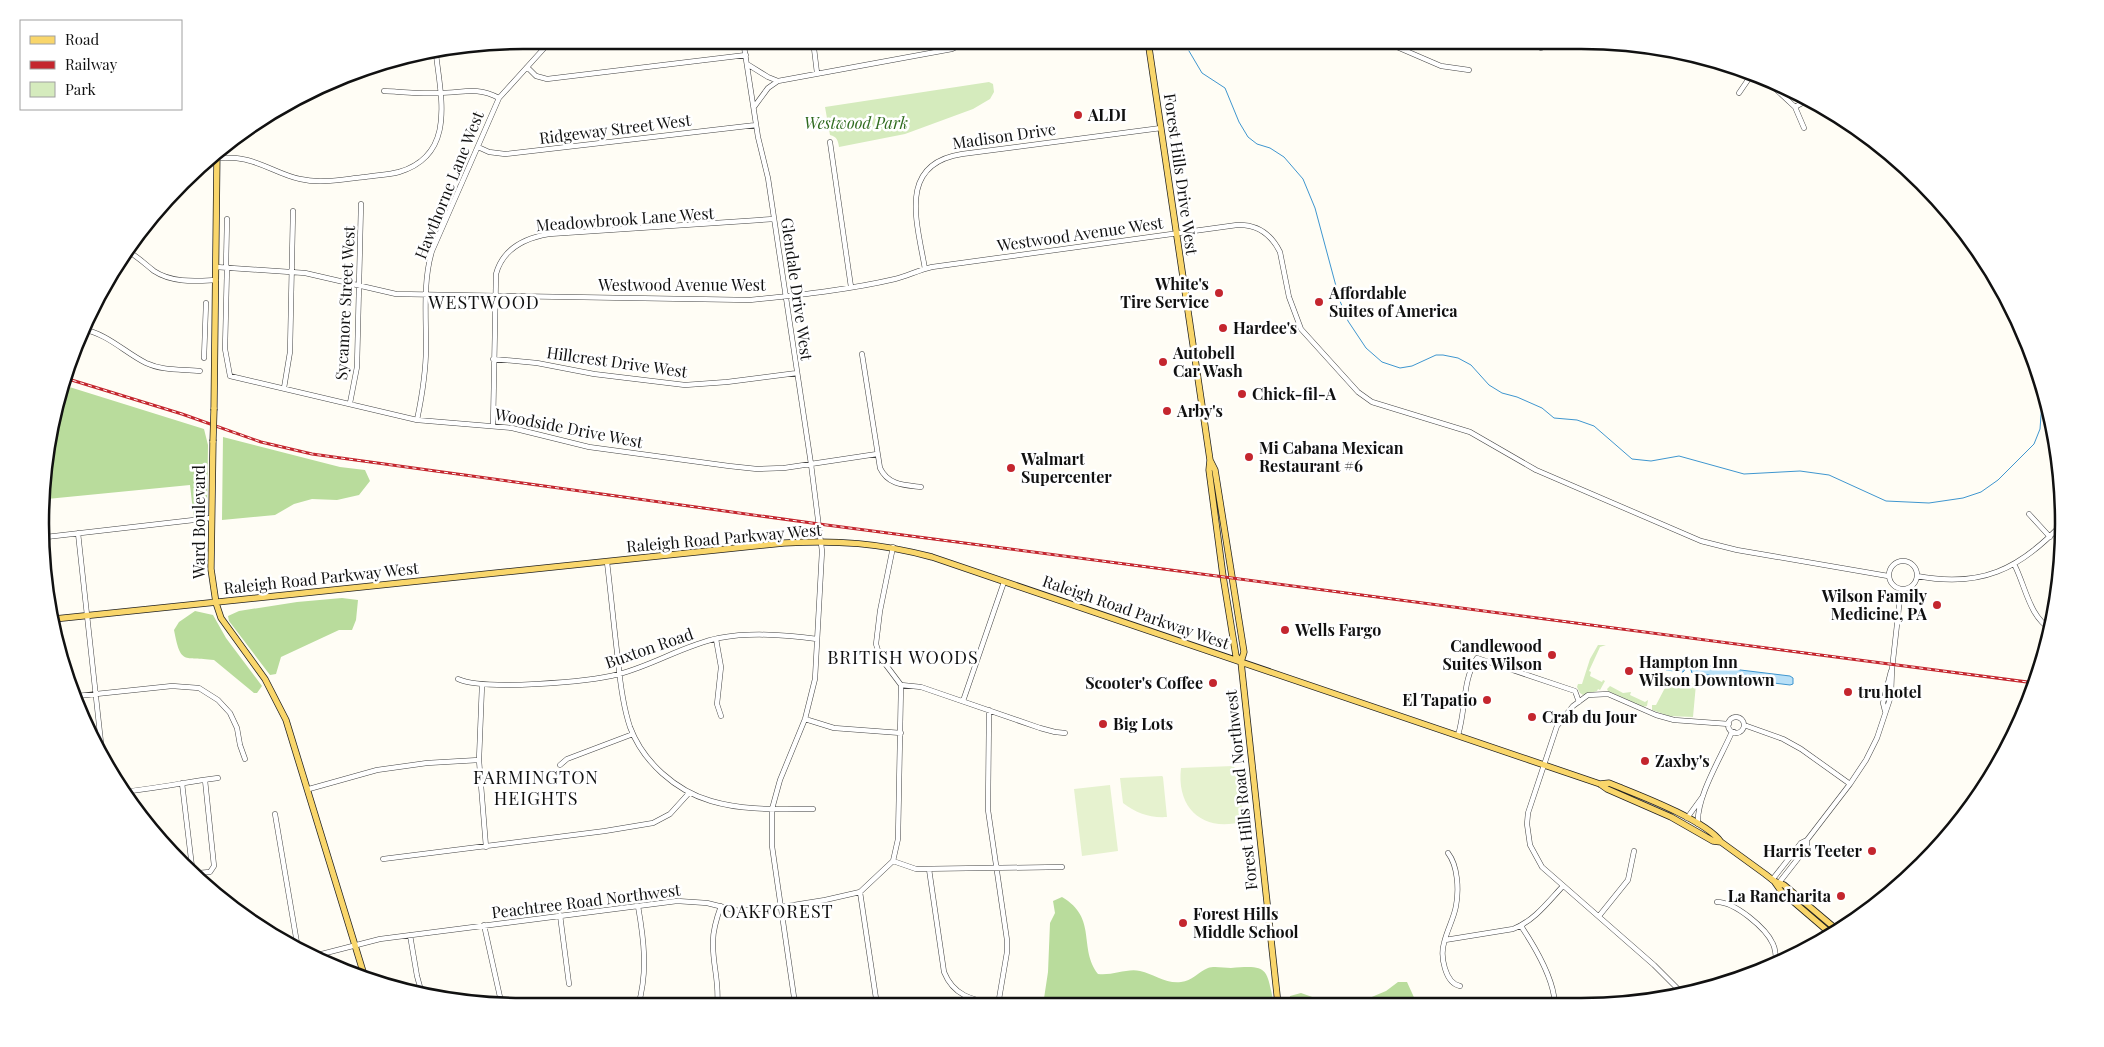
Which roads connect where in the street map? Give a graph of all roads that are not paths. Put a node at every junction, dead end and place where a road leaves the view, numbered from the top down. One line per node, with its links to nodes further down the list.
1 (544, 49): 10 (street, Hawthorne Lane West)
2 (745, 49): 7 (street, Glendale Drive West)
3 (814, 49): 12 (street)
4 (952, 49): 12 (street)
5 (1149, 49): 24 (main road, Forest Hills Drive West)
6 (1402, 49): 11 (street)
7 (746, 56): 9 (street, Glendale Drive West); 10 (street)
8 (436, 57): 17 (street)
9 (747, 64): 13 (street); 22 (street, Glendale Drive West)
10 (527, 68): 19 (street, Hawthorne Lane West)
11 (1469, 70)
12 (817, 73): 13 (street)
13 (778, 80): 22 (street)
14 (1748, 80): 16 (street)
15 (384, 91): 17 (street)
16 (1739, 93)
17 (440, 94): 19 (street); 28 (street)
18 (1781, 94): 21 (street)
19 (499, 98): 27 (street, Hawthorne Lane West)
20 (1800, 103): 21 (street)
21 (1794, 106): 25 (street)
22 (754, 108): 23 (street, Glendale Drive West)
23 (756, 125): 27 (street, Ridgeway Street West); 33 (street, Glendale Drive West)
24 (1161, 128): 34 (main road, Forest Hills Drive West); 38 (street, Madison Drive)
25 (1804, 128)
26 (830, 142): 42 (street)
27 (478, 147): 43 (street, Hawthorne Lane West)
28 (222, 157)
29 (215, 163): 36 (main road, Ward Boulevard)
30 (361, 204): 41 (street, Sycamore Street West)
31 (293, 211): 39 (street)
32 (227, 219): 37 (street)
33 (774, 219): 44 (street, Meadowbrook Lane West); 45 (street, Glendale Drive West)
34 (1175, 234): 38 (street, Westwood Avenue West); 60 (main road, Forest Hills Drive West); 73 (street, Westwood Avenue West)
35 (133, 255): 40 (street)
36 (216, 267): 37 (street, Westwood Avenue West); 40 (main road, Ward Boulevard)
37 (226, 267): 39 (street, Westwood Avenue West); 55 (street, Woodside Drive West)
38 (925, 269): 42 (street, Westwood Avenue West)
39 (292, 272): 41 (street, Westwood Avenue West); 55 (street)
40 (216, 280): 48 (main road, Ward Boulevard)
41 (360, 286): 43 (street, Westwood Avenue West); 56 (street, Sycamore Street West)
42 (851, 287): 45 (street, Westwood Avenue West)
43 (426, 295): 44 (street, Westwood Avenue West); 57 (street, Hawthorne Lane West)
44 (494, 295): 45 (street, Westwood Avenue West); 52 (street, Meadowbrook Lane West)
45 (786, 296): 54 (street, Glendale Drive West)
46 (206, 303): 47 (street)
47 (206, 324): 48 (street); 51 (street)
48 (215, 324): 64 (main road, Ward Boulevard, bridge)
49 (90, 332): 53 (street)
50 (862, 354): 59 (street)
51 (204, 358)
52 (493, 359): 54 (street, Hillcrest Drive West); 58 (street, Meadowbrook Lane West)
53 (200, 371)
54 (797, 372): 61 (street, Glendale Drive West)
55 (284, 388): 56 (street, Woodside Drive West)
56 (350, 404): 57 (street, Woodside Drive West)
57 (417, 420): 58 (street, Woodside Drive West)
58 (493, 426): 61 (street, Woodside Drive West)
59 (877, 454): 61 (street, Woodside Drive West); 62 (street)
60 (1210, 460): 83 (main road, Forest Hills Drive West); 83 (main road, Forest Hills Drive West)
61 (811, 464): 69 (street, Glendale Drive West)
62 (921, 487)
63 (2030, 514): 68 (street)
64 (212, 518): 66 (street); 77 (main road, Ward Boulevard)
65 (2055, 532): 68 (street)
66 (78, 533): 67 (street); 78 (street)
67 (49, 537)
68 (2050, 537): 72 (street)
69 (821, 542): 70 (main road, Raleigh Road Parkway West); 71 (main road, Raleigh Road Parkway West); 82 (street, Glendale Drive West)
70 (893, 547): 75 (main road, Raleigh Road Parkway West); 87 (street)
71 (607, 562): 77 (main road, Raleigh Road Parkway West); 84 (street)
72 (2014, 564): 74 (street); 80 (street)
73 (1888, 576): 74 (street); 76 (street)
74 (1917, 576): 76 (street)
75 (1004, 582): 83 (main road, Raleigh Road Parkway West); 90 (street)
76 (1901, 589): 111 (street)
77 (216, 603): 78 (main road, Raleigh Road Parkway West); 112 (main road, Ward Boulevard)
78 (87, 616): 79 (main road, Raleigh Road Parkway West); 88 (street)
79 (59, 619)
80 (2044, 624)
81 (716, 639): 82 (street, Buxton Road); 84 (street, Buxton Road); 93 (street)
82 (817, 639): 94 (street, Glendale Drive West)
83 (1241, 662): 101 (main road, Raleigh Road Parkway West); 164 (main road, Forest Hills Road Northwest)
84 (619, 674): 86 (street, Buxton Road); 100 (street)
85 (458, 679): 86 (street, Buxton Road)
86 (482, 685): 104 (street)
87 (901, 685): 90 (street); 98 (street)
88 (96, 694): 89 (street); 102 (street); 103 (street)
89 (81, 696)
90 (963, 702): 92 (street)
91 (1579, 702): 95 (street); 101 (street); 106 (street)
92 (989, 710): 99 (street); 128 (street)
93 (720, 716)
94 (805, 719): 98 (street); 116 (street, Glendale Drive West)
95 (1728, 724): 96 (street); 97 (street)
96 (1744, 724): 97 (street); 111 (street)
97 (1734, 732): 115 (street)
98 (901, 733): 126 (street)
99 (1065, 733)
100 (633, 734): 105 (street); 114 (street)
101 (1458, 735): 106 (main road, Raleigh Road Parkway West)
102 (101, 738)
103 (245, 759)
104 (479, 760): 112 (street); 122 (street)
105 (560, 765)
106 (1544, 765): 110 (main road, Raleigh Road Parkway West); 133 (street)
107 (218, 778): 108 (street)
108 (204, 780): 109 (street); 131 (street)
109 (182, 783): 113 (street); 127 (street)
110 (1600, 784): 119 (main road, Raleigh Road Parkway West); 121 (main road, Raleigh Road Parkway West)
111 (1850, 784): 132 (street)
112 (309, 789): 148 (main road, Ward Boulevard)
113 (132, 791)
114 (689, 793): 116 (street); 122 (street)
115 (1704, 795): 119 (street); 120 (street)
116 (772, 809): 117 (street); 138 (street, Glendale Drive West)
117 (813, 809)
118 (275, 814): 146 (street)
119 (1687, 818): 120 (main road, Raleigh Road Parkway West)
120 (1698, 824): 121 (main road, Raleigh Road Parkway West)
121 (1721, 842): 132 (main road, Raleigh Road Parkway West)
122 (486, 847): 125 (street)
123 (1634, 851): 140 (street)
124 (1448, 853): 147 (street)
125 (382, 859)
126 (893, 861): 130 (street); 134 (street)
127 (191, 862)
128 (997, 867): 129 (street); 130 (street); 163 (street)
129 (1062, 867)
130 (929, 869): 162 (street)
131 (202, 873)
132 (1776, 882): 143 (main road, Raleigh Road Parkway West); 144 (main road, Raleigh Road Parkway West)
133 (1563, 886): 140 (street); 142 (street)
134 (860, 892): 138 (street, Peachtree Road Northwest); 161 (street)
135 (1717, 902): 150 (street)
136 (638, 906): 137 (street, Peachtree Road Northwest); 139 (street, Peachtree Road Northwest); 158 (street)
137 (721, 906): 138 (street, Peachtree Road Northwest); 159 (street)
138 (781, 907): 160 (street, Glendale Drive West)
139 (560, 915): 141 (street, Peachtree Road Northwest); 152 (street)
140 (1599, 916): 155 (street)
141 (484, 925): 145 (street, Peachtree Road Northwest); 157 (street)
142 (1522, 926): 147 (street); 156 (street)
143 (1832, 926)
144 (1826, 930)
145 (410, 935): 148 (street, Peachtree Road Northwest); 153 (street)
146 (297, 940)
147 (1445, 940): 154 (street)
148 (355, 945): 149 (street, Peachtree Road Northwest); 151 (main road, Ward Boulevard)
149 (323, 953)
150 (1775, 956)
151 (363, 970)
152 (570, 984)
153 (420, 986)
154 (1460, 986)
155 (1677, 988)
156 (1554, 996)
157 (500, 997)
158 (640, 998)
159 (717, 998)
160 (795, 998)
161 (875, 998)
162 (969, 998)
163 (999, 998)
164 (1277, 998)

